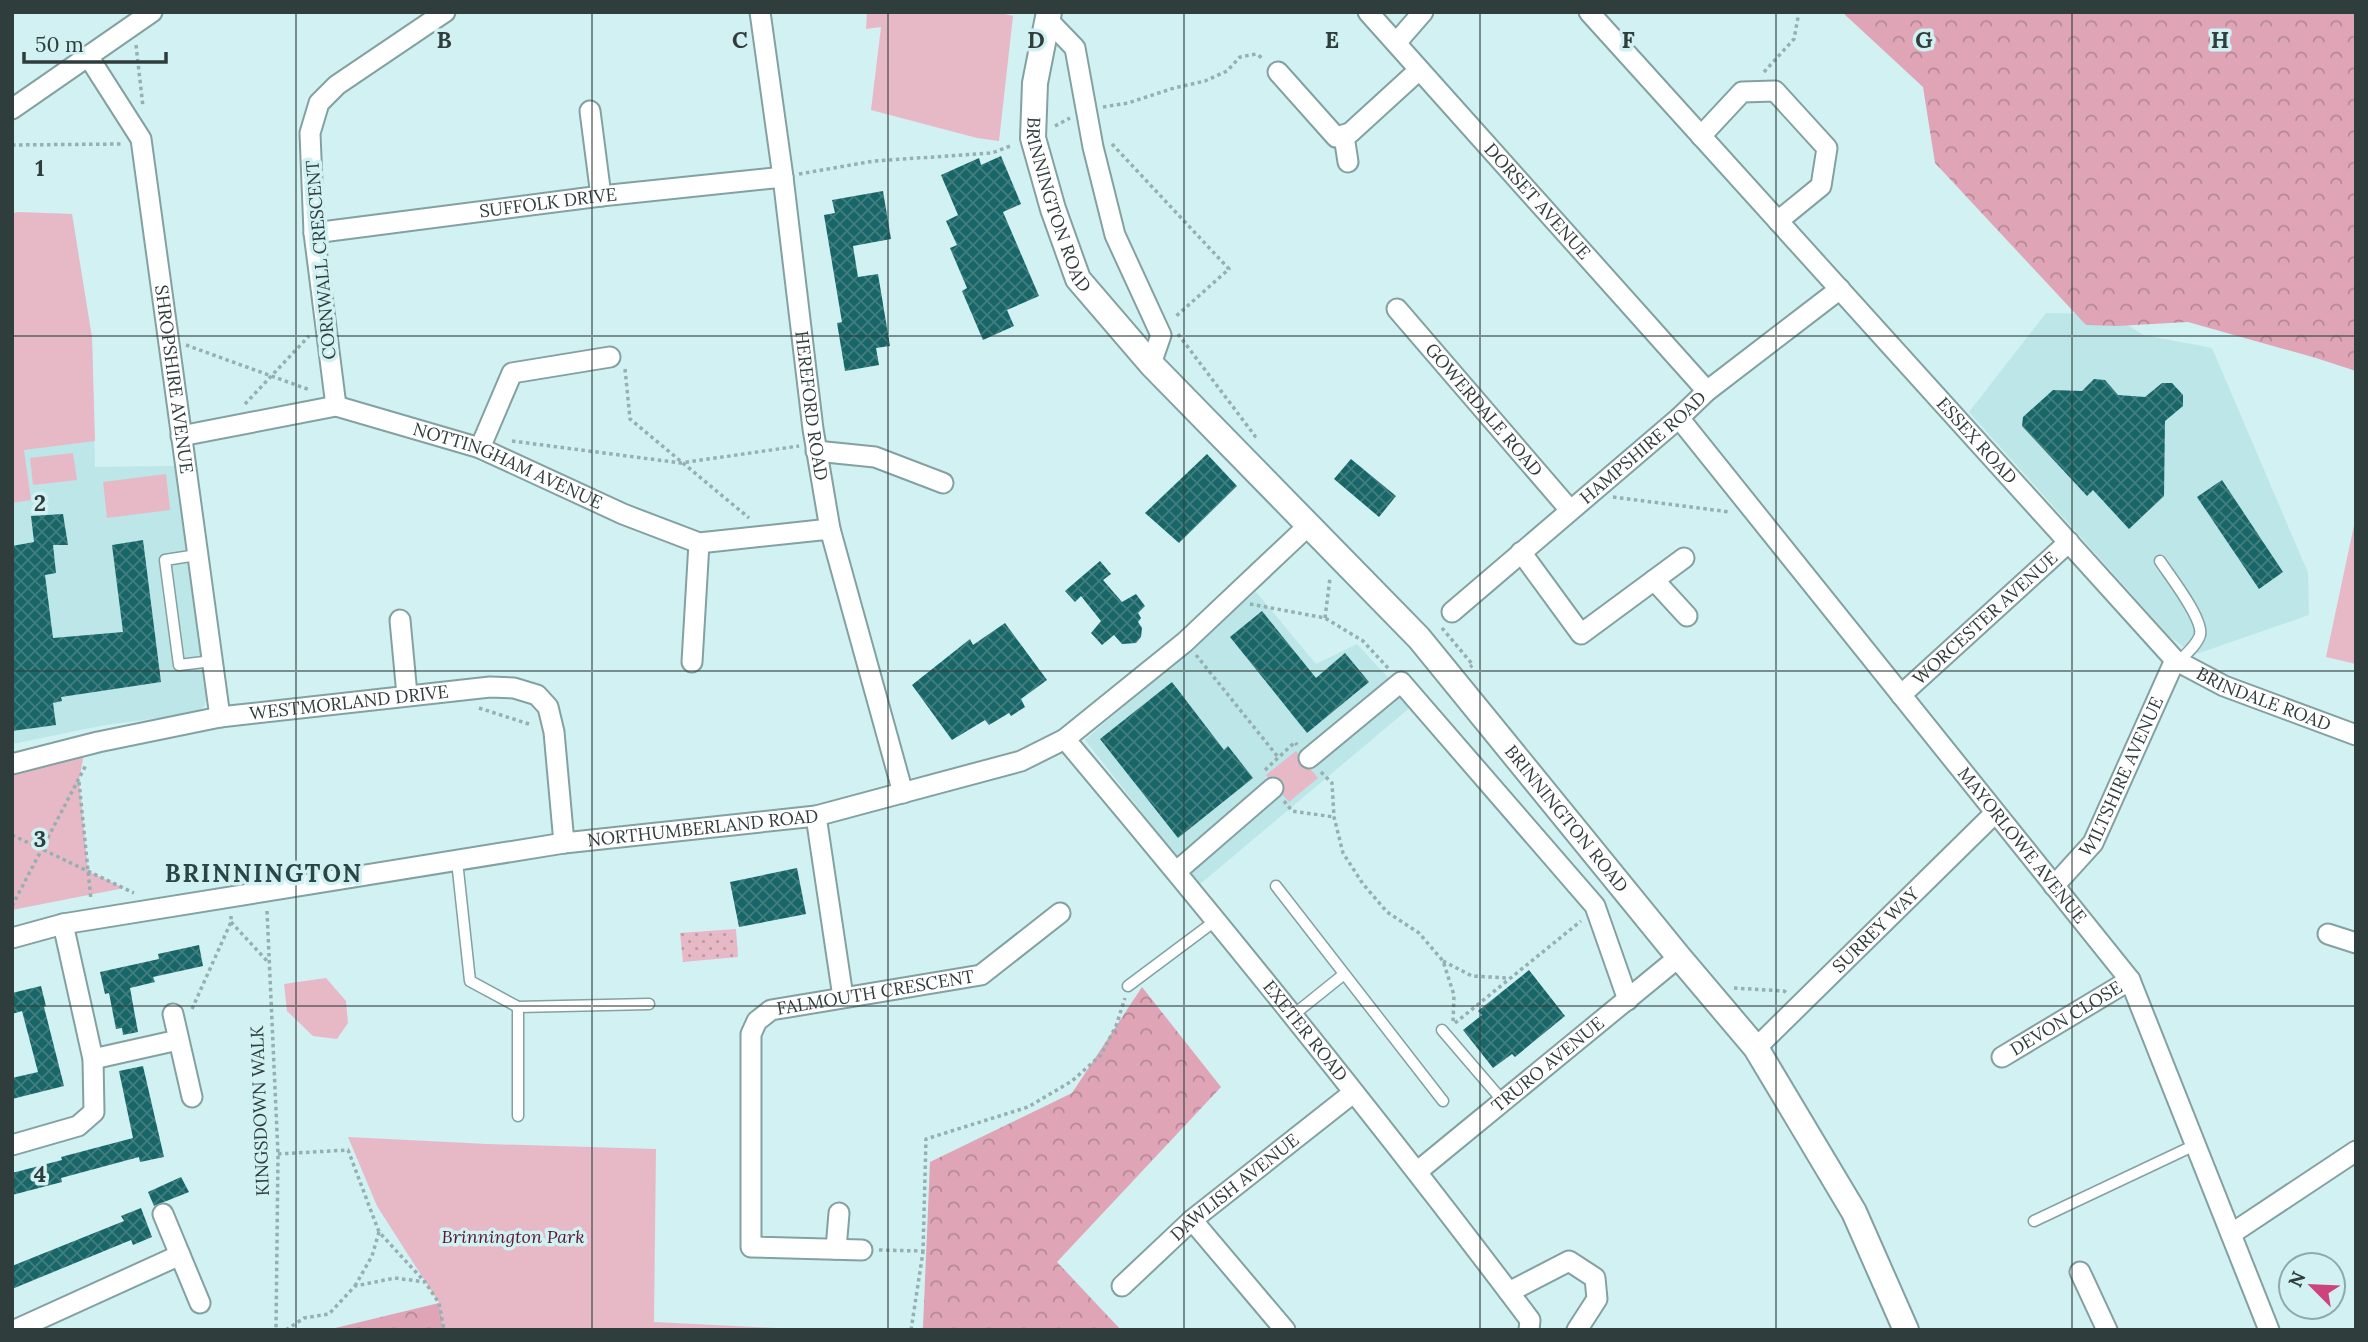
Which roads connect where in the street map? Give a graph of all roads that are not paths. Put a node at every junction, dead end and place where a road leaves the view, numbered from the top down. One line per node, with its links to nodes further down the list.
1 (152, 12): 9 (street)
2 (445, 12): 20 (street, CORNWALL CRESCENT)
3 (760, 12): 17 (street, HEREFORD ROAD)
4 (1368, 12): 8 (street, DORSET AVENUE)
5 (1423, 12): 8 (street)
6 (1589, 12): 15 (street, ESSEX ROAD)
7 (1049, 16): 24 (street, BRINNINGTON ROAD); 24 (street, BRINNINGTON ROAD)
8 (1396, 43): 10 (street, DORSET AVENUE)
9 (88, 56): 12 (street); 28 (street, SHROPSHIRE AVENUE)
10 (1419, 69): 14 (street); 25 (street, DORSET AVENUE)
11 (1278, 72): 14 (street)
12 (12, 109)
13 (590, 111): 18 (street)
14 (1344, 136): 16 (street)
15 (1701, 136): 19 (street, ESSEX ROAD); 19 (street)
16 (1348, 162)
17 (783, 177): 18 (street, SUFFOLK DRIVE); 30 (street, HEREFORD ROAD)
18 (601, 195): 20 (street, SUFFOLK DRIVE)
19 (1779, 221): 21 (street, ESSEX ROAD)
20 (314, 233): 26 (street, CORNWALL CRESCENT)
21 (1840, 289): 25 (street, HAMPSHIRE ROAD); 35 (street, ESSEX ROAD)
22 (1397, 309): 32 (street, GOWERDALE ROAD)
23 (610, 358): 29 (street)
24 (1151, 364): 33 (street, BRINNINGTON ROAD)
25 (1707, 391): 27 (street, HAMPSHIRE ROAD)
26 (336, 403): 28 (street, NOTTINGHAM AVENUE); 29 (street, NOTTINGHAM AVENUE)
27 (1679, 418): 32 (street, HAMPSHIRE ROAD); 49 (street, MAYORLOWE AVENUE)
28 (181, 436): 38 (street, SHROPSHIRE AVENUE)
29 (483, 443): 36 (street, NOTTINGHAM AVENUE)
30 (816, 447): 31 (street); 34 (street, HEREFORD ROAD)
31 (943, 483)
32 (1570, 510): 37 (street, HAMPSHIRE ROAD)
33 (1309, 525): 52 (street, NORTHUMBERLAND ROAD); 70 (street, BRINNINGTON ROAD)
34 (830, 529): 36 (street, NOTTINGHAM AVENUE); 56 (street, HEREFORD ROAD)
35 (2069, 542): 46 (street, ESSEX ROAD); 49 (street, WORCESTER AVENUE)
36 (699, 543): 47 (street)
37 (1521, 552): 41 (street); 42 (street, HAMPSHIRE ROAD)
38 (197, 555): 45 (street, SHROPSHIRE AVENUE); 45 (lane)
39 (1684, 558): 41 (street)
40 (2160, 561): 46 (lane)
41 (1654, 580): 43 (street)
42 (1452, 612)
43 (1687, 616)
44 (400, 620): 48 (street)
45 (212, 661): 50 (street, SHROPSHIRE AVENUE)
46 (2176, 661): 51 (street, BRINDALE ROAD); 63 (street, WILTSHIRE AVENUE)
47 (692, 662)
48 (407, 695): 50 (street, WESTMORLAND DRIVE); 59 (street, WESTMORLAND DRIVE)
49 (1901, 695): 57 (street, MAYORLOWE AVENUE)
50 (219, 716): 54 (street, WESTMORLAND DRIVE)
51 (2356, 735)
52 (1065, 739): 56 (street, NORTHUMBERLAND ROAD); 61 (street, EXETER ROAD)
53 (1309, 758): 75 (street)
54 (12, 764)
55 (1273, 788): 61 (street)
56 (903, 793): 58 (street, NORTHUMBERLAND ROAD)
57 (1995, 813): 63 (street, MAYORLOWE AVENUE); 82 (street, SURREY WAY)
58 (816, 816): 59 (street, NORTHUMBERLAND ROAD); 74 (street)
59 (564, 843): 60 (street, NORTHUMBERLAND ROAD)
60 (457, 860): 66 (street, NORTHUMBERLAND ROAD); 77 (lane)
61 (1177, 871): 65 (street, EXETER ROAD)
62 (1276, 886): 71 (lane)
63 (2054, 886): 72 (street, MAYORLOWE AVENUE)
64 (1060, 913): 74 (street, FALMOUTH CRESCENT)
65 (1215, 921): 73 (lane); 79 (street, EXETER ROAD)
66 (63, 924): 68 (street, NORTHUMBERLAND ROAD); 84 (street)
67 (2328, 934): 69 (street)
68 (12, 938)
69 (2356, 943)
70 (1679, 957): 75 (street, TRURO AVENUE); 82 (street, BRINNINGTON ROAD)
71 (1343, 975): 79 (lane); 88 (lane)
72 (2130, 981): 83 (street, DEVON CLOSE); 91 (street, MAYORLOWE AVENUE)
73 (1128, 986)
74 (843, 997): 99 (street, FALMOUTH CRESCENT)
75 (1628, 1000): 87 (street, TRURO AVENUE)
76 (649, 1004): 77 (lane)
77 (518, 1007): 89 (lane)
78 (173, 1014): 81 (street)
79 (1292, 1016): 85 (street, EXETER ROAD)
80 (1442, 1030): 87 (lane)
81 (178, 1040): 84 (street); 86 (street)
82 (1756, 1048): 110 (street, BRINNINGTON ROAD)
83 (2002, 1057)
84 (93, 1059): 90 (street)
85 (1353, 1093): 93 (street, EXETER ROAD); 96 (street, DAWLISH AVENUE)
86 (192, 1097)
87 (1502, 1100): 93 (street, TRURO AVENUE)
88 (1443, 1101)
89 (518, 1116)
90 (12, 1145)
91 (2195, 1145): 97 (lane); 98 (street, MAYORLOWE AVENUE)
92 (2356, 1151): 98 (street)
93 (1418, 1171): 104 (street, EXETER ROAD)
94 (839, 1213): 99 (street)
95 (163, 1214): 101 (street)
96 (1192, 1220): 103 (street, DAWLISH AVENUE); 107 (street)
97 (2034, 1221)
98 (2231, 1234): 112 (street, MAYORLOWE AVENUE)
99 (836, 1249): 100 (street)
100 (863, 1250)
101 (180, 1255): 105 (street); 106 (street)
102 (2080, 1272): 111 (street)
103 (1122, 1286)
104 (1509, 1292): 108 (street, EXETER ROAD); 109 (street)
105 (200, 1303)
106 (15, 1330)
107 (1285, 1330)
108 (1529, 1330)
109 (1577, 1330)
110 (1906, 1330)
111 (2107, 1330)
112 (2269, 1330)

